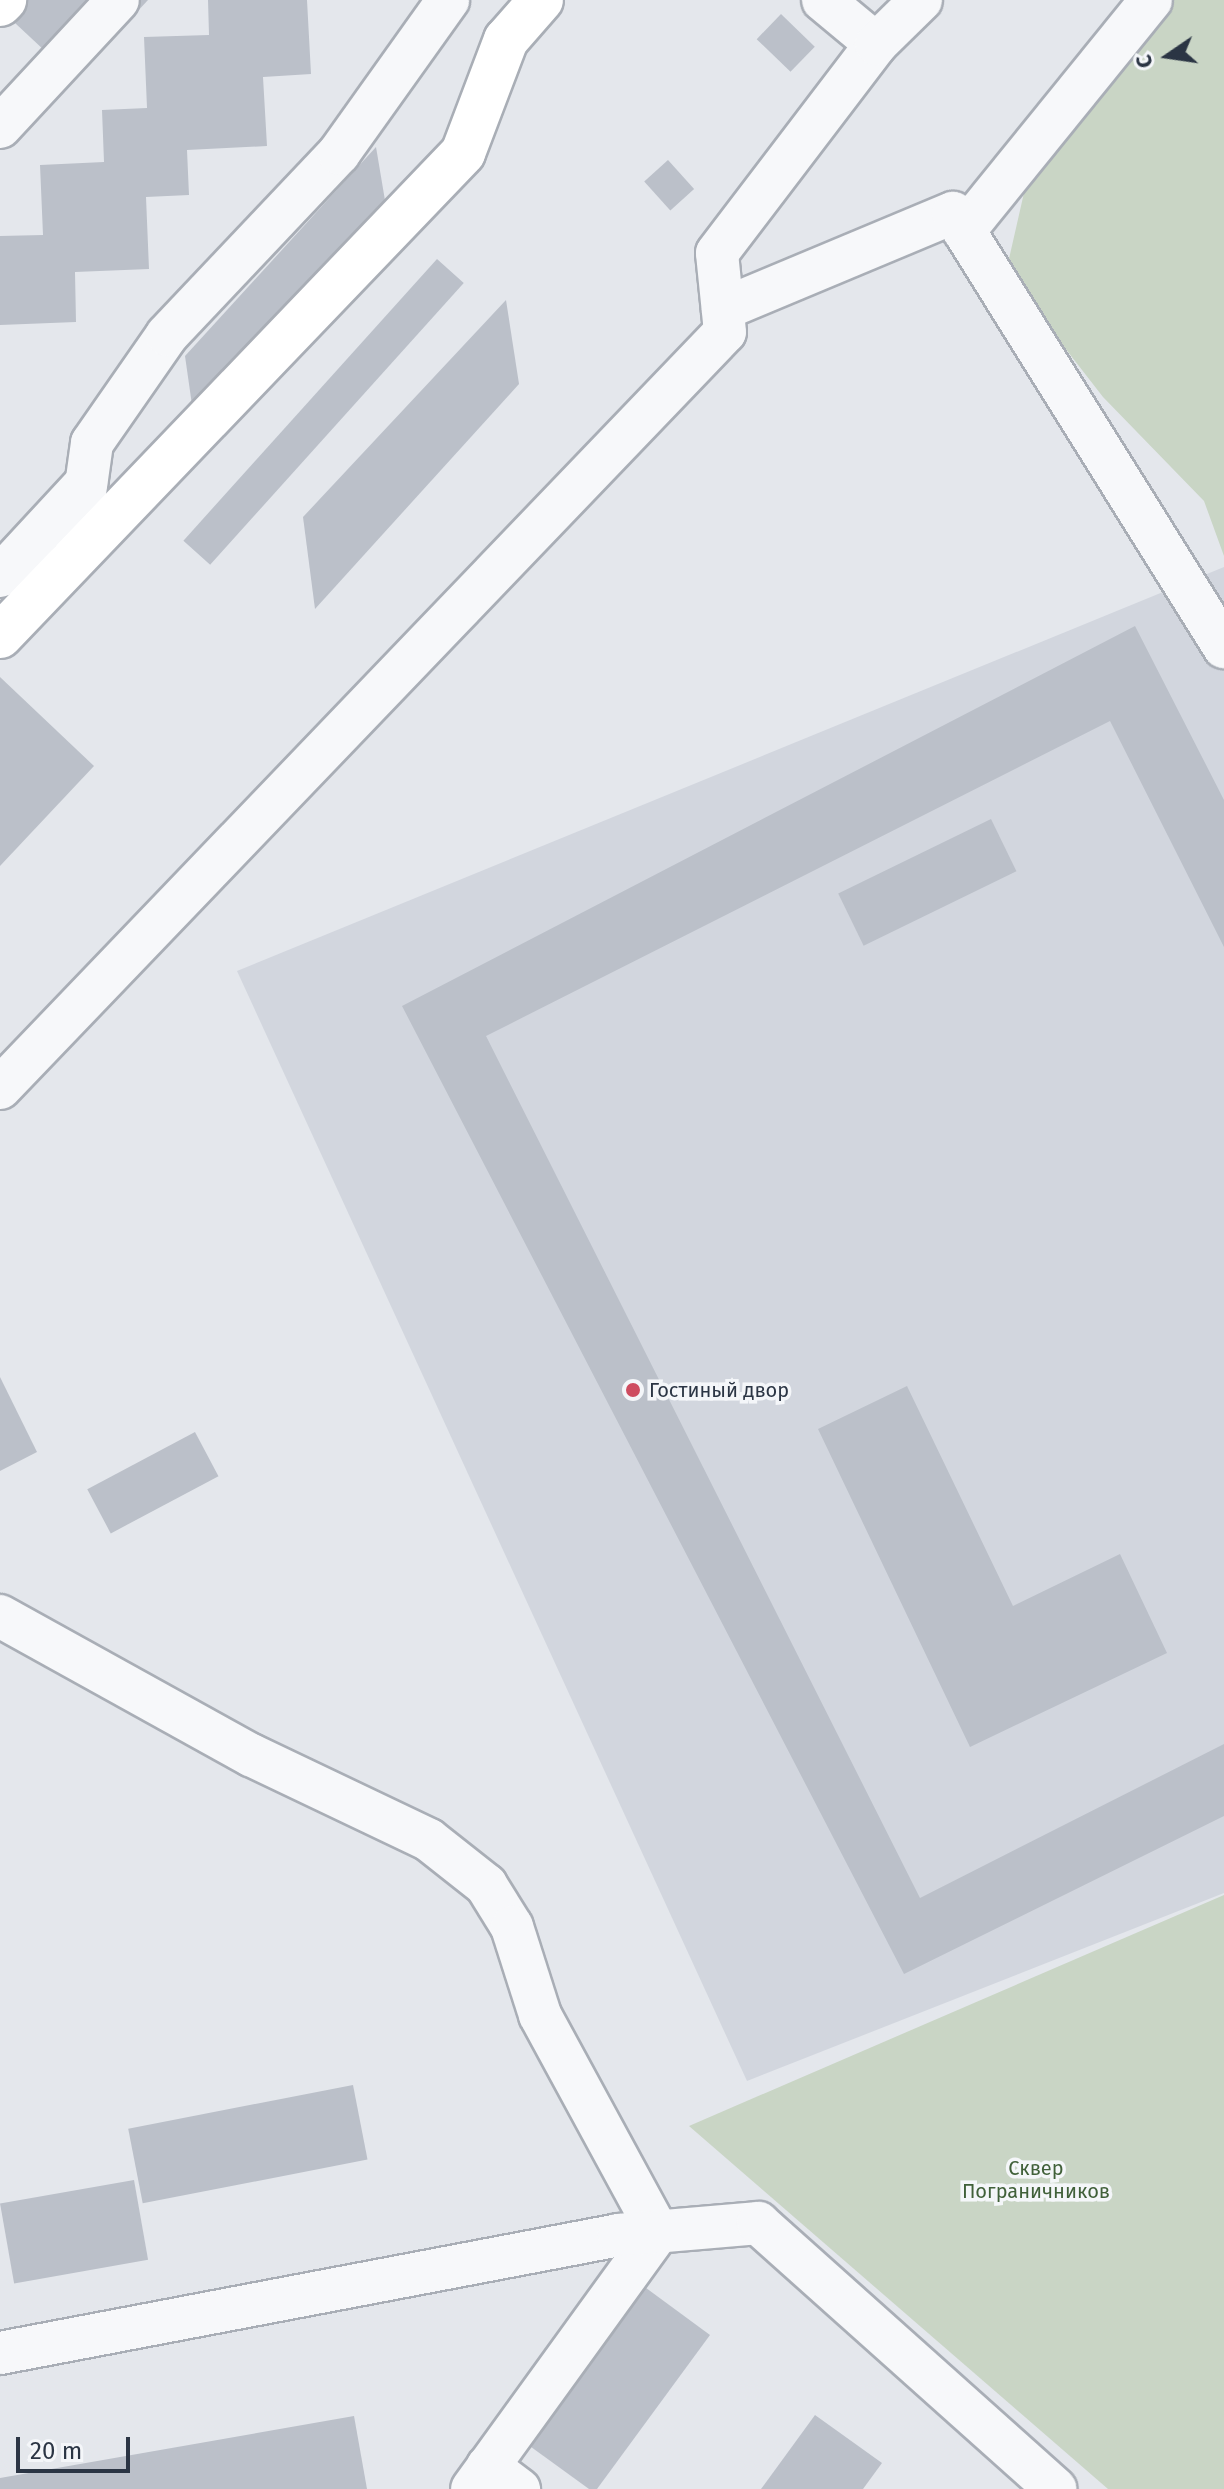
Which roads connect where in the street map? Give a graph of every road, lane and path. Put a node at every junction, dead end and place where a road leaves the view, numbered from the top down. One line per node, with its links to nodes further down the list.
1 (4, 0): 9 (highway)
2 (118, 0): 12 (street)
3 (416, 0): 11 (street)
4 (448, 0): 11 (street)
5 (541, 0): 16 (highway)
6 (823, 0): 10 (street)
7 (921, 0): 10 (street)
8 (1151, 0): 13 (street)
9 (0, 4)
10 (876, 44): 14 (street)
11 (408, 55): 15 (street)
12 (0, 127)
13 (964, 231): 14 (street); 19 (street)
14 (723, 309): 20 (street)
15 (86, 483): 16 (street); 17 (street)
16 (76, 557): 18 (highway)
17 (0, 576)
18 (0, 636)
19 (1224, 647)
20 (0, 1088)
21 (0, 1616): 22 (street)
22 (639, 2233): 23 (street); 24 (street); 25 (street)
23 (0, 2353)
24 (493, 2481)
25 (1056, 2489)

